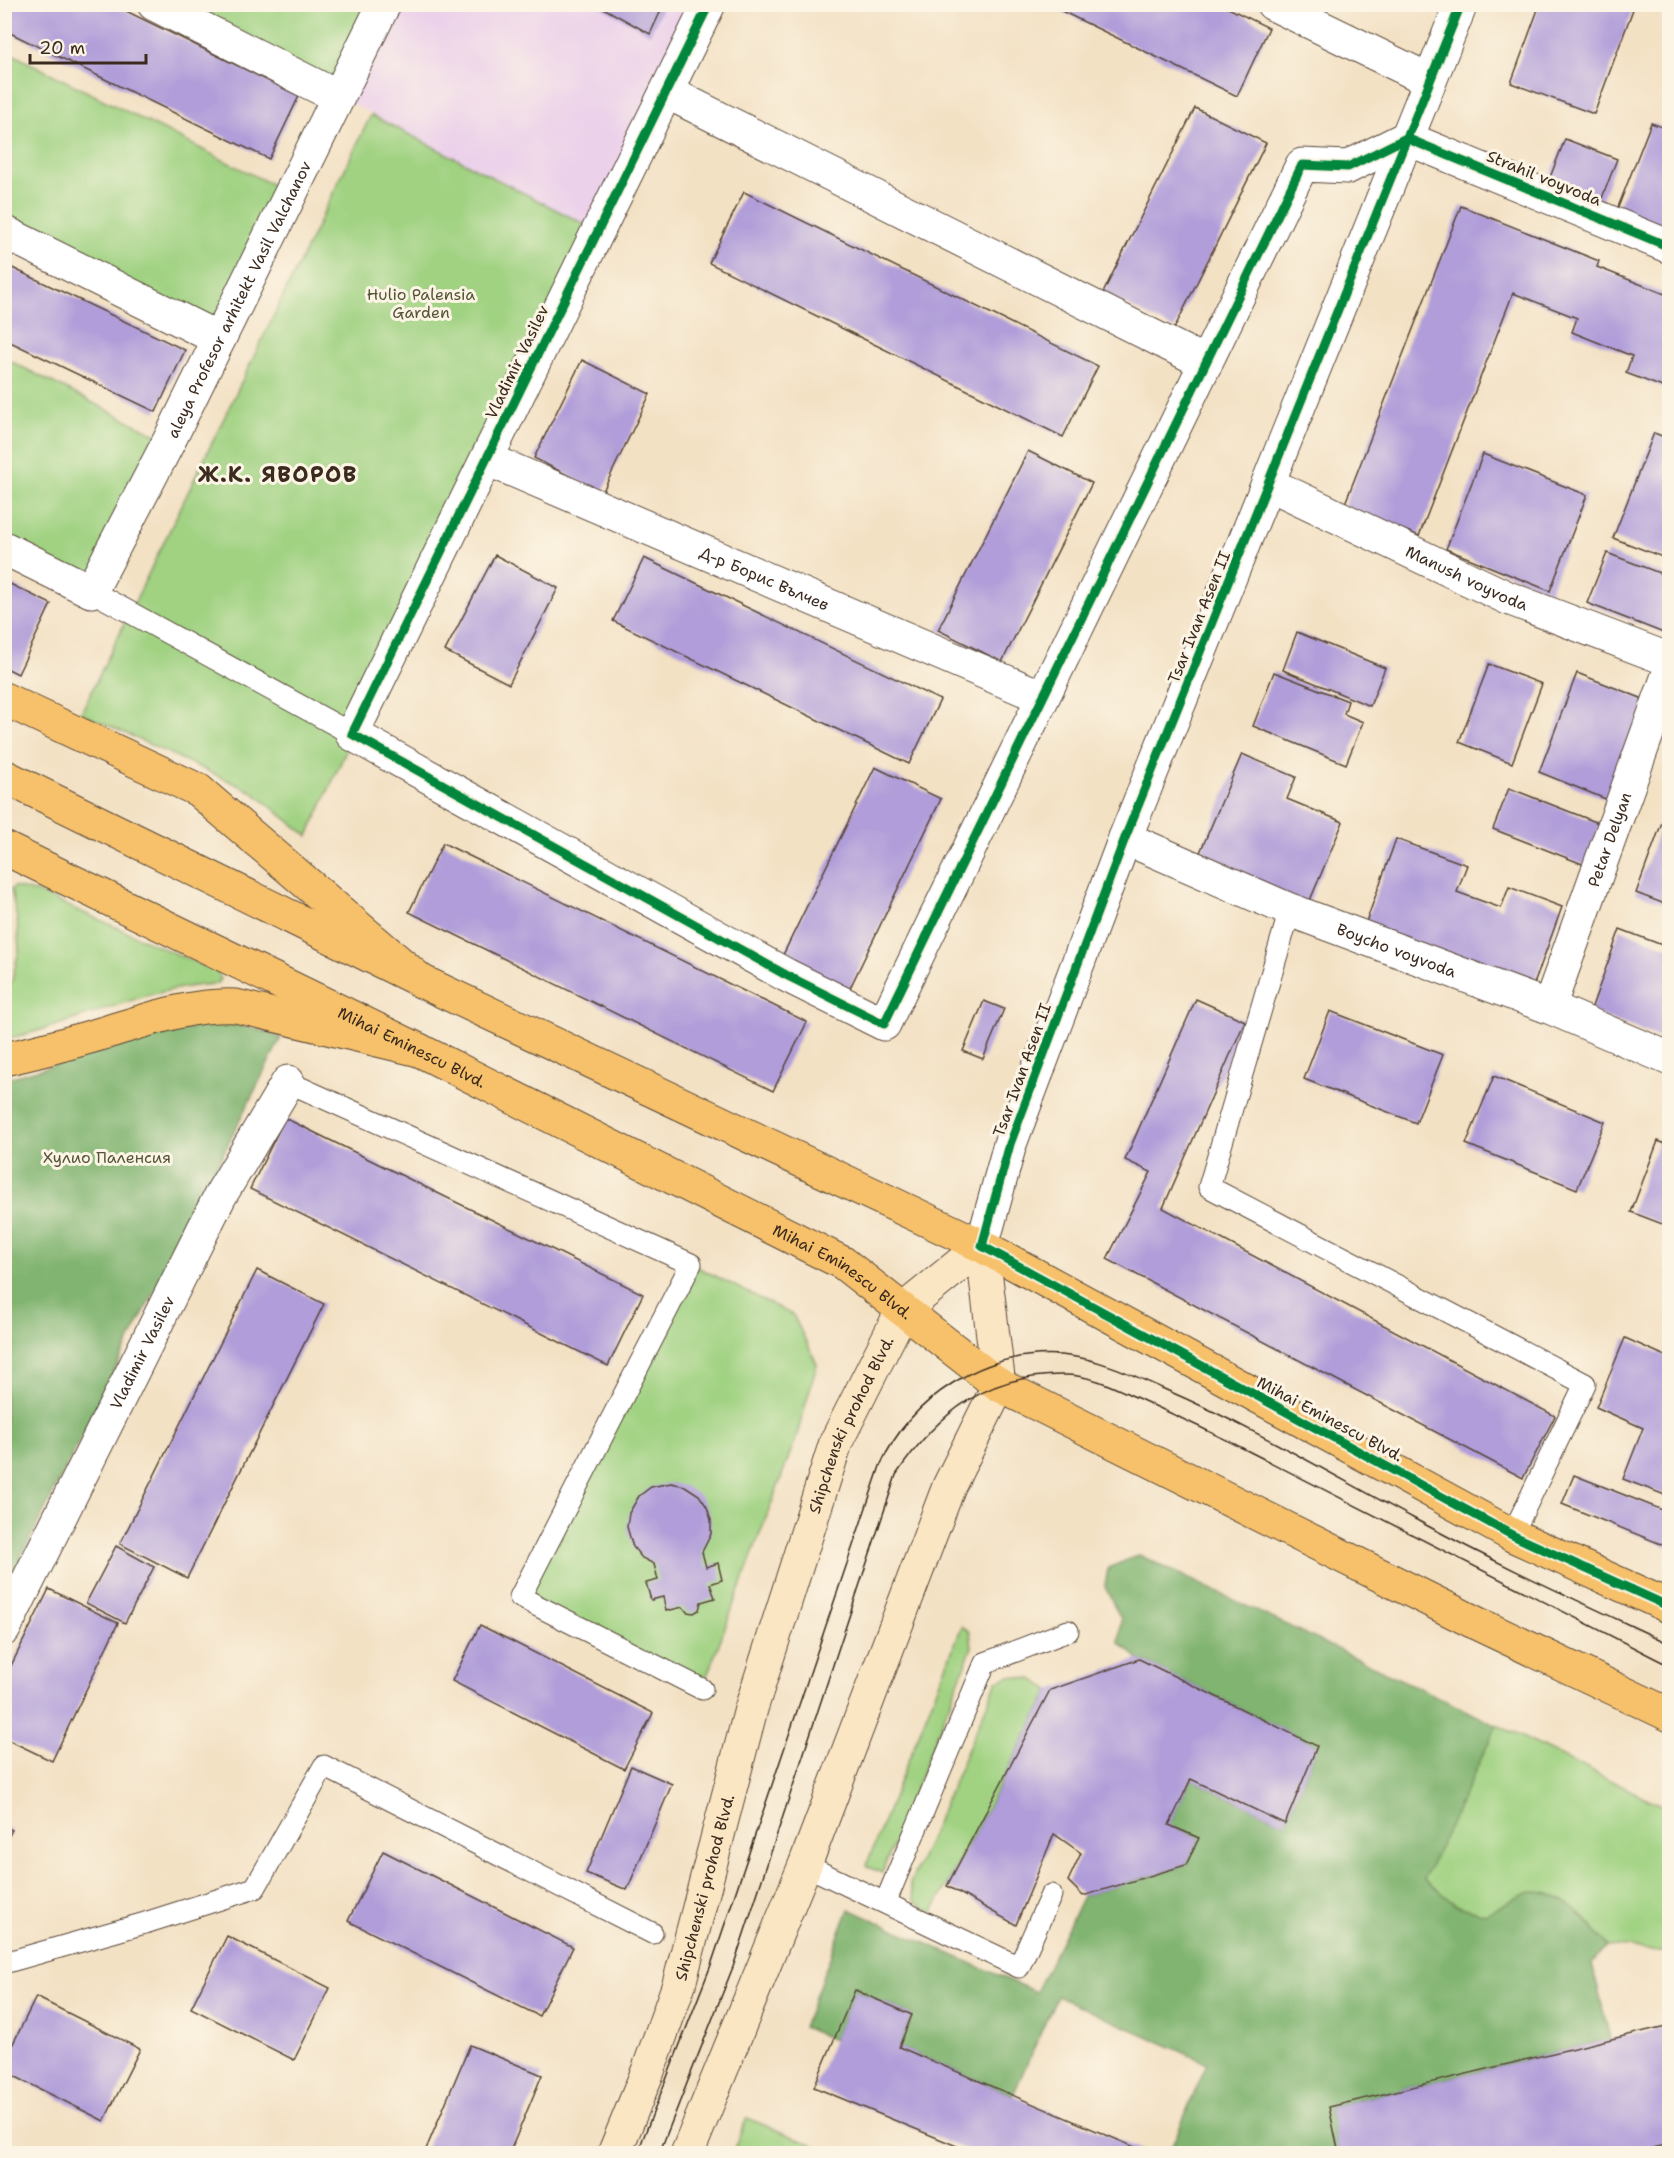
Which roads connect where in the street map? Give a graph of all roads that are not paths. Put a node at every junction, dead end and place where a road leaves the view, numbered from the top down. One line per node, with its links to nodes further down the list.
1 (154, 4): 8 (street)
2 (384, 4): 8 (street, aleya Profesor arhitekt Vasil Valchanov)
3 (709, 4): 7 (street, Vladimir Vasilev)
4 (1273, 4): 6 (street)
5 (1461, 4): 6 (street, Tsar Ivan Asen II)
6 (1429, 80): 9 (street, Tsar Ivan Asen II)
7 (667, 92): 13 (street); 14 (street, Vladimir Vasilev)
8 (339, 97): 12 (street, aleya Profesor arhitekt Vasil Valchanov)
9 (1406, 138): 11 (street, Strahil voyvoda); 13 (street); 15 (street, Tsar Ivan Asen II)
10 (4, 232): 12 (street)
11 (1670, 247)
12 (219, 339): 17 (street, aleya Profesor arhitekt Vasil Valchanov)
13 (1206, 363): 20 (street)
14 (487, 459): 20 (street, Д-р Борис Вълчев); 22 (street, Vladimir Vasilev)
15 (1269, 484): 18 (street, Manush voyvoda); 24 (street, Tsar Ivan Asen II)
16 (4, 549): 17 (street)
17 (91, 591): 22 (lane)
18 (1670, 660)
19 (1670, 670): 28 (street, Petar Delyan)
20 (1042, 697): 22 (street)
21 (4, 699): 27 (main road)
22 (352, 734)
23 (4, 776): 27 (main road, Mihai Eminescu Blvd.)
24 (1125, 838): 26 (street, Boycho voyvoda); 33 (street, Tsar Ivan Asen II)
25 (4, 848): 29 (main road, Mihai Eminescu Blvd.)
26 (1290, 910): 28 (street, Boycho voyvoda); 36 (lane)
27 (421, 981): 33 (main road, Mihai Eminescu Blvd.)
28 (1549, 1007): 31 (street, Boycho voyvoda)
29 (419, 1050): 30 (main road); 34 (main road, Mihai Eminescu Blvd.)
30 (4, 1059)
31 (1670, 1059)
32 (288, 1082): 38 (street, Vladimir Vasilev); 40 (lane)
33 (982, 1246): 34 (main road, Shipchenski prohod Blvd.); 35 (main road); 36 (main road, Mihai Eminescu Blvd.)
34 (902, 1311): 35 (main road, Mihai Eminescu Blvd.); 47 (main road, Shipchenski prohod Blvd.)
35 (999, 1385): 41 (main road, Mihai Eminescu Blvd.); 42 (main road)
36 (1512, 1535): 37 (main road, Mihai Eminescu Blvd.)
37 (1670, 1607)
38 (4, 1629)
39 (1068, 1631): 44 (lane)
40 (702, 1689)
41 (1670, 1715)
42 (805, 1864): 44 (lane); 48 (main road)
43 (1051, 1895): 44 (lane)
44 (886, 1901)
45 (652, 1933): 46 (lane)
46 (4, 1963)
47 (614, 2154)
48 (687, 2154)

